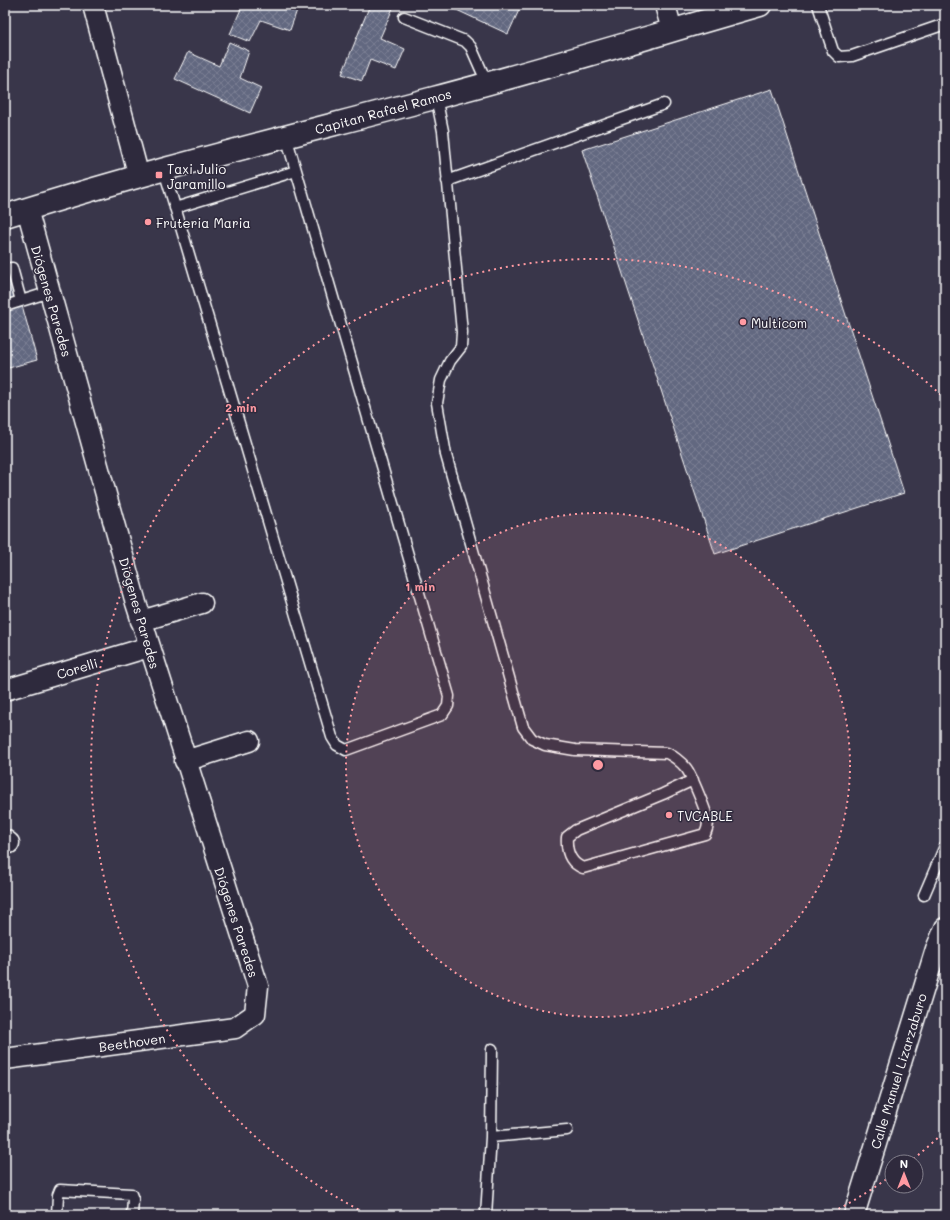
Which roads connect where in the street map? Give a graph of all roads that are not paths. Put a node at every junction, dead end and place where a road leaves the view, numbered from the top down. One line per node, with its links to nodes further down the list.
1 (92, 5): 14 (street)
2 (665, 5): 7 (street)
3 (760, 5): 7 (street, Capitan Rafael Ramos)
4 (818, 5): 6 (lane)
5 (404, 18): 8 (lane)
6 (945, 24)
7 (672, 30): 8 (street, Capitan Rafael Ramos)
8 (486, 83): 9 (street, Capitan Rafael Ramos)
9 (436, 97): 11 (street, Capitan Rafael Ramos); 15 (lane)
10 (664, 104): 15 (lane)
11 (286, 136): 12 (street, Capitan Rafael Ramos); 13 (lane)
12 (164, 170): 14 (street, Capitan Rafael Ramos); 16 (lane)
13 (296, 171): 16 (lane); 16 (lane)
14 (139, 177): 17 (street, Capitan Rafael Ramos)
15 (447, 181): 29 (lane)
16 (175, 208)
17 (27, 209): 18 (street, Capitan Rafael Ramos); 20 (street, Diógenes Paredes)
18 (5, 216)
19 (5, 269): 21 (lane)
20 (50, 292): 21 (lane); 24 (street, Diógenes Paredes)
21 (21, 301): 22 (lane)
22 (5, 306)
23 (202, 603): 24 (street)
24 (141, 621): 25 (street, Diógenes Paredes)
25 (149, 647): 26 (street, Corelli); 28 (street, Diógenes Paredes)
26 (5, 690)
27 (249, 741): 28 (street)
28 (186, 761): 33 (street, Diógenes Paredes)
29 (693, 780): 29 (lane)
30 (945, 846): 31 (lane)
31 (924, 895)
32 (945, 928): 41 (street, Calle Manuel Lizarzaburo)
33 (255, 1014): 35 (street, Beethoven)
34 (492, 1049): 37 (lane)
35 (5, 1059)
36 (567, 1130): 37 (lane)
37 (491, 1137): 40 (lane)
38 (57, 1215): 39 (lane)
39 (132, 1215)
40 (486, 1215)
41 (854, 1215)

